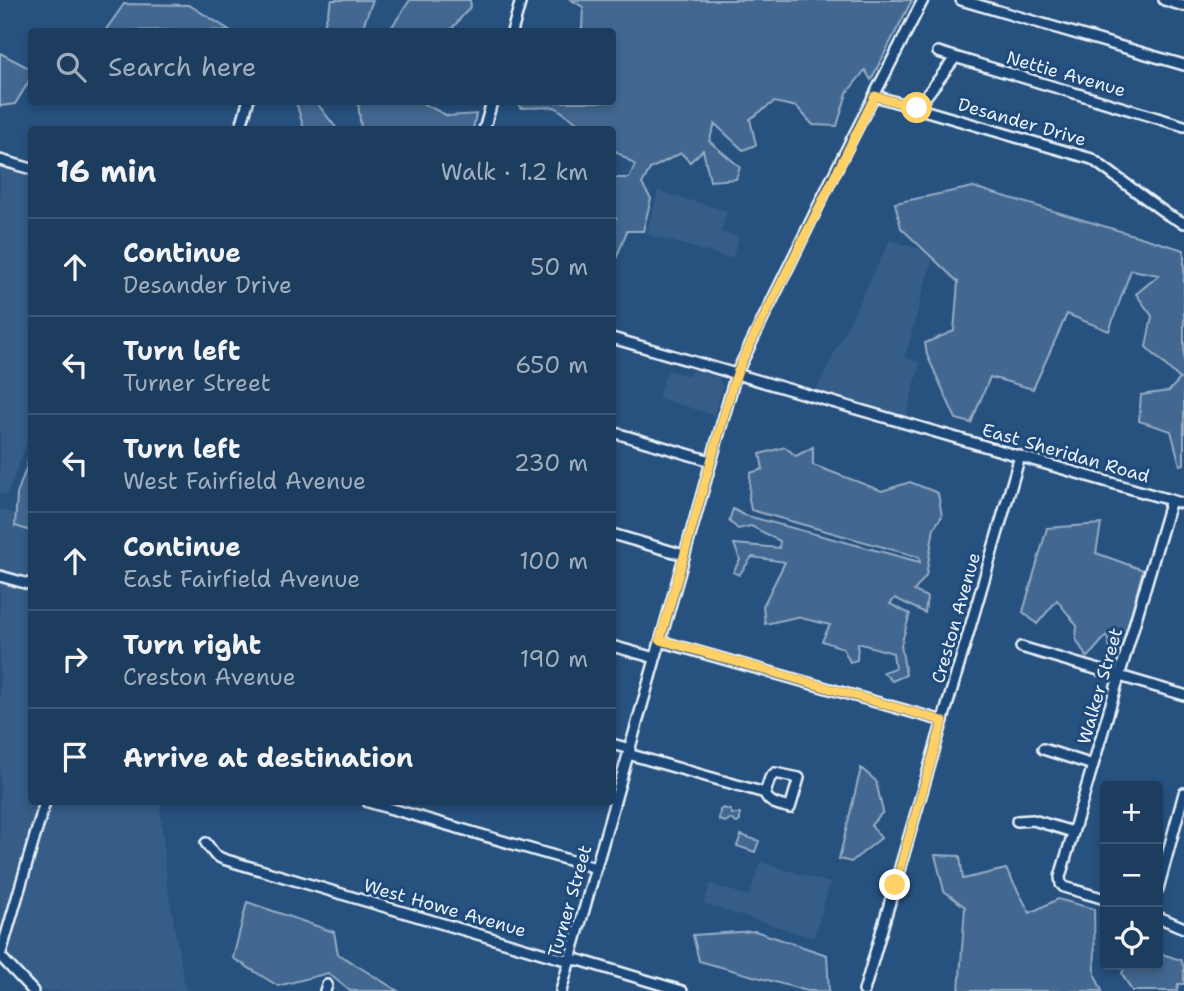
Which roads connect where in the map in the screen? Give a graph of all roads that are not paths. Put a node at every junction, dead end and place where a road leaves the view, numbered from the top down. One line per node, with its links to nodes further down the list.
1 (521, 0): 6 (street)
2 (923, 0): 10 (street, Turner Street)
3 (961, 0): 9 (street)
4 (1164, 0): 5 (street)
5 (1184, 6)
6 (513, 28)
7 (939, 52): 8 (street, Nettie Avenue)
8 (955, 58): 13 (street); 16 (street, Nettie Avenue)
9 (1184, 65)
10 (875, 96): 13 (street, Desander Drive); 21 (street, Turner Street)
11 (247, 105): 14 (street)
12 (491, 105): 15 (street)
13 (917, 108): 19 (street, Desander Drive)
14 (241, 126)
15 (485, 126)
16 (1184, 126)
17 (0, 160): 18 (street)
18 (28, 168)
19 (1184, 223)
20 (616, 339): 21 (street, East Sheridan Road)
21 (736, 374): 23 (street, East Sheridan Road); 24 (street, Turner Street)
22 (616, 433): 24 (street)
23 (1020, 456): 25 (street, East Sheridan Road); 37 (street, Creston Avenue)
24 (711, 461): 28 (street, Turner Street)
25 (1171, 500): 26 (street, East Sheridan Road); 35 (street, Walker Street)
26 (1184, 504)
27 (616, 535): 28 (street)
28 (684, 555): 31 (street, Turner Street)
29 (0, 576): 30 (street)
30 (28, 584)
31 (660, 640): 34 (street, Turner Street); 37 (street)
32 (616, 647): 34 (street)
33 (1021, 647): 35 (street)
34 (655, 658): 40 (street, Turner Street)
35 (1119, 677): 36 (street); 41 (street, Walker Street)
36 (1184, 695)
37 (943, 721): 61 (street, Creston Avenue)
38 (616, 746): 40 (street)
39 (1043, 750): 41 (street)
40 (629, 752): 42 (street, Turner Street); 43 (street)
41 (1093, 765): 49 (street, Walker Street)
42 (617, 775)
43 (765, 793)
44 (1184, 793): 52 (street)
45 (44, 805): 56 (street)
46 (378, 805): 51 (street)
47 (610, 805): 51 (street, Turner Street)
48 (1017, 821): 49 (street)
49 (1073, 832): 53 (street, Walker Street)
50 (206, 843): 57 (street, West Howe Avenue)
51 (596, 868): 57 (street, Turner Street)
52 (1163, 871)
53 (1100, 898)
54 (1163, 919): 55 (street)
55 (1184, 928)
56 (0, 956): 58 (street)
57 (570, 960): 59 (street, Turner Street); 60 (street, West Howe Avenue)
58 (33, 991)
59 (561, 991)
60 (681, 991)
61 (864, 991)

